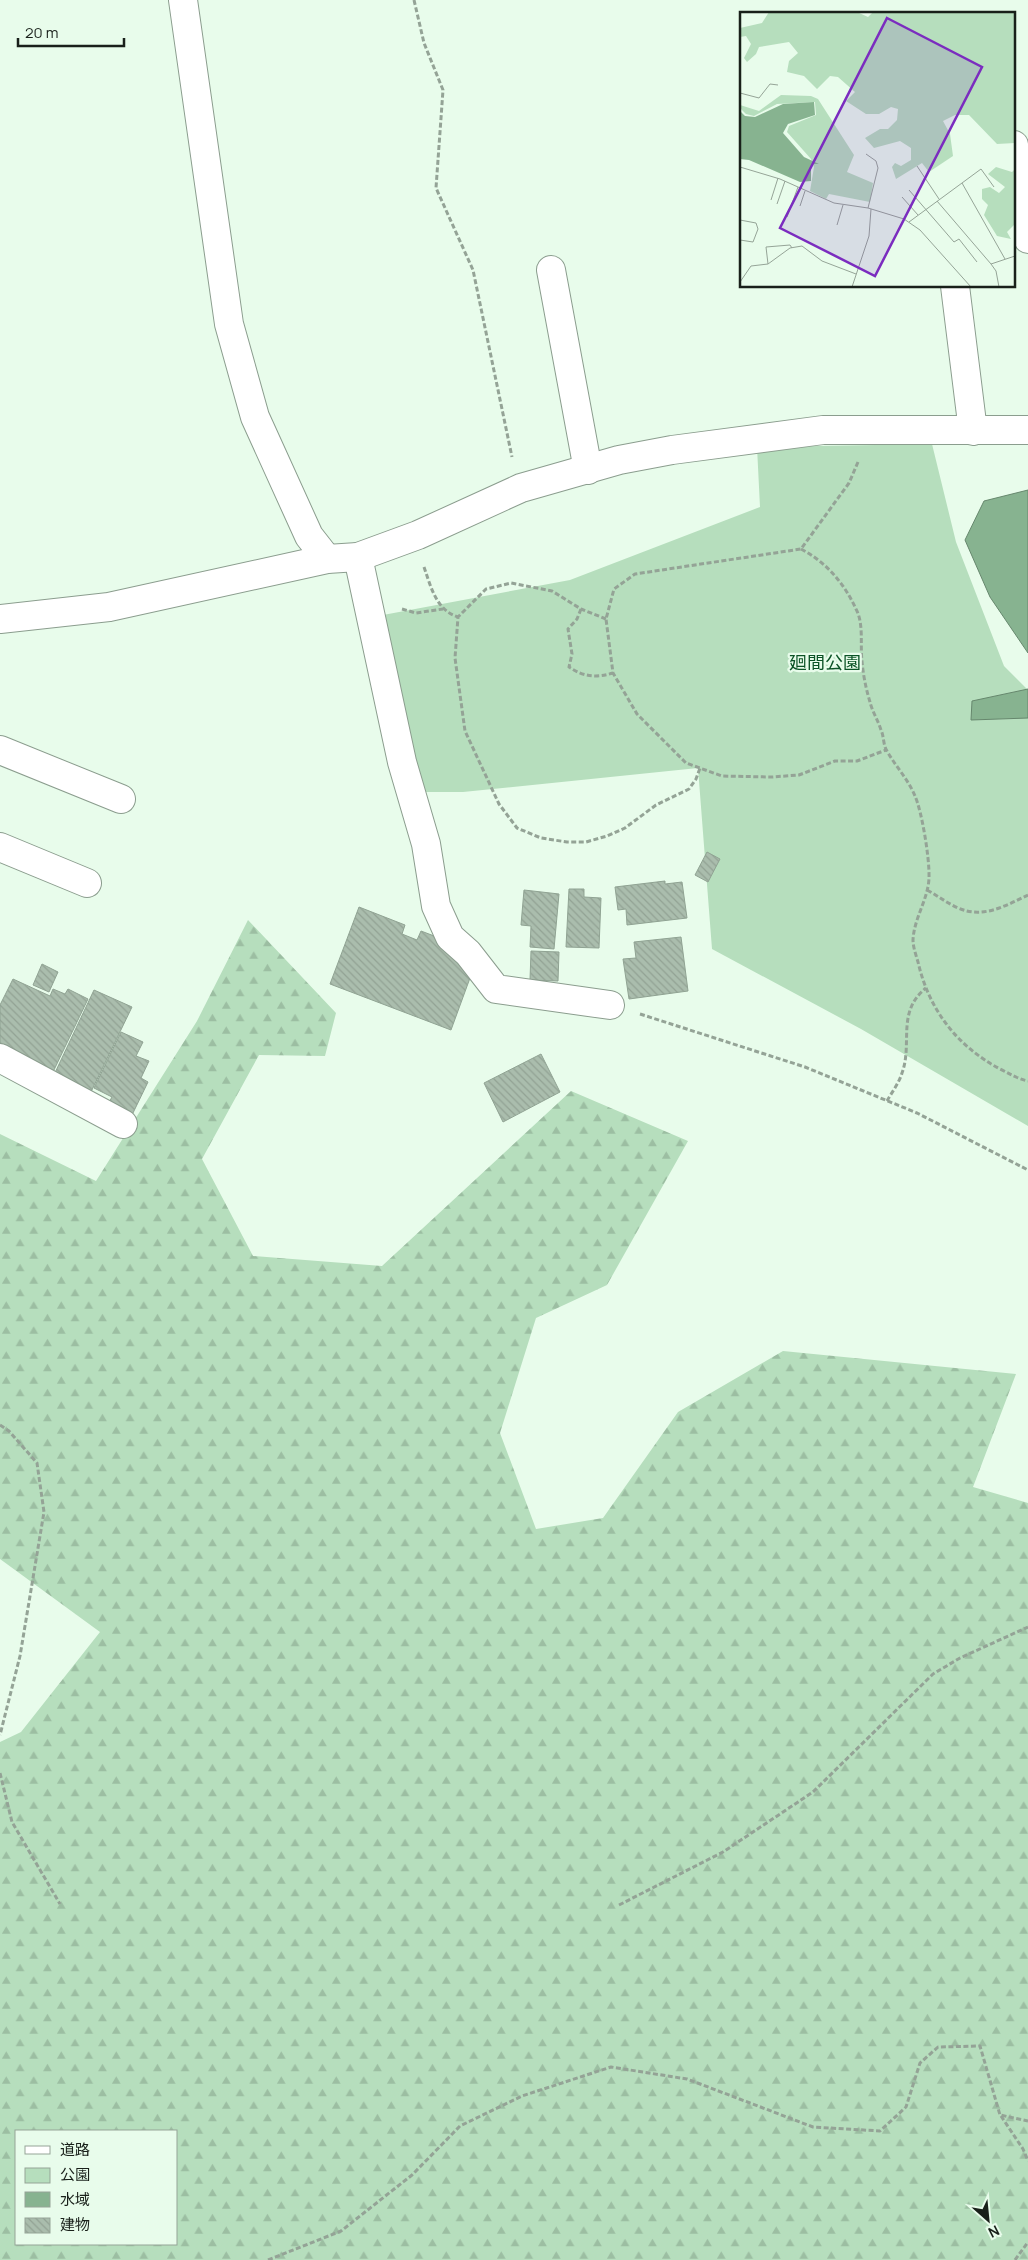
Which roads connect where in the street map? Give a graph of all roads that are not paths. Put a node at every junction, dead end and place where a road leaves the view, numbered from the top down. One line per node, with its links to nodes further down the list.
1 (183, 0): 10 (street)
2 (1016, 158): 3 (street)
3 (1028, 239)
4 (551, 270): 8 (street)
5 (955, 288): 7 (street)
6 (1028, 430): 7 (street)
7 (974, 431): 8 (street)
8 (588, 470): 9 (street)
9 (358, 557): 10 (street); 16 (street)
10 (327, 559): 11 (street)
11 (0, 619)
12 (0, 750): 13 (street)
13 (121, 799)
14 (0, 846): 15 (street)
15 (87, 884)
16 (610, 1005)
17 (0, 1058): 18 (street)
18 (123, 1124)

